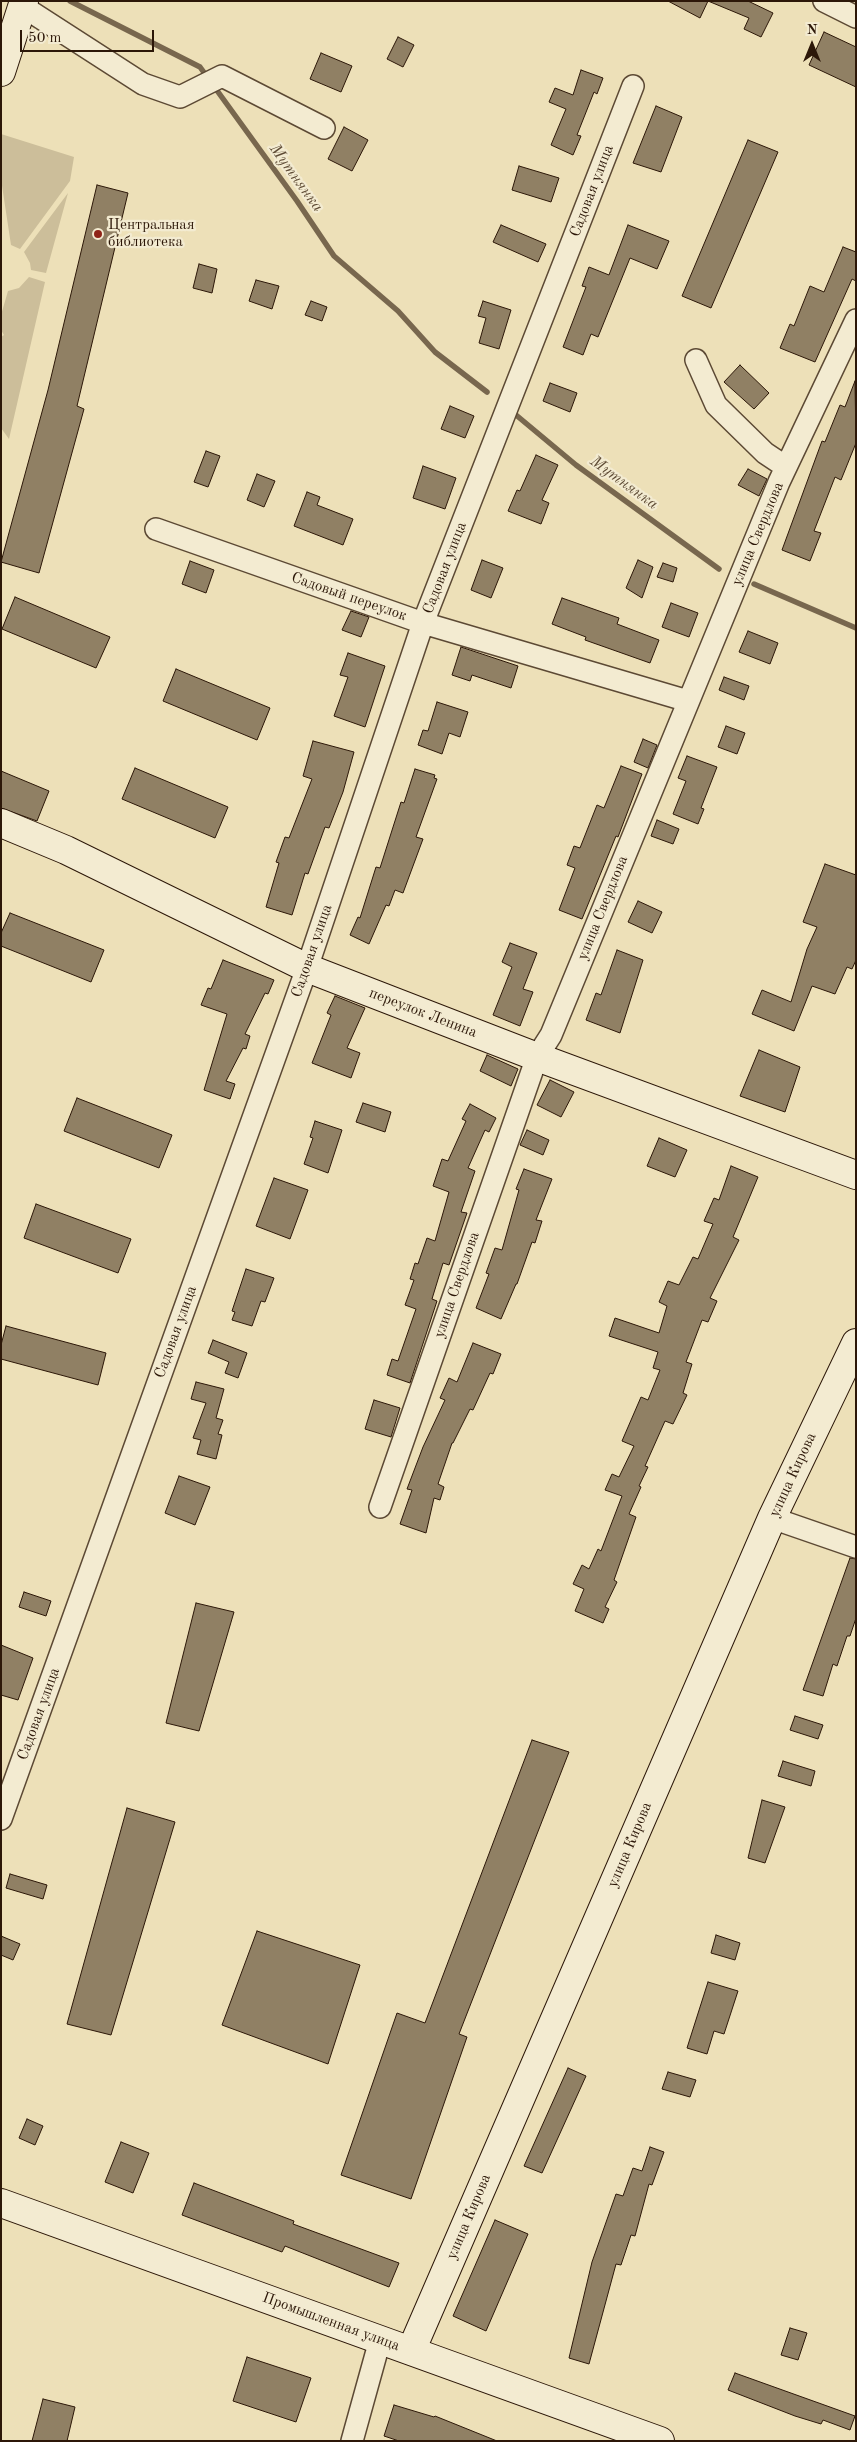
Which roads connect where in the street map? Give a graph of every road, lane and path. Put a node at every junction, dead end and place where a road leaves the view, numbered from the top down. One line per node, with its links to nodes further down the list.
1 (824, 1): 3 (street)
2 (23, 4): 4 (main road); 6 (street)
3 (856, 17)
4 (1, 72)
5 (633, 86): 11 (street, Садовая улица)
6 (324, 128)
7 (856, 320): 9 (street, улица Свердлова)
8 (696, 360): 9 (street)
9 (786, 467): 12 (street, улица Свердлова)
10 (156, 529): 11 (street, Садовый переулок)
11 (423, 623): 12 (street, Садовый переулок); 14 (street, Садовая улица)
12 (688, 701): 15 (street, улица Свердлова)
13 (1, 823): 14 (main road, переулок Ленина)
14 (307, 968): 15 (main road, переулок Ленина); 21 (street, Садовая улица)
15 (537, 1057): 16 (main road, переулок Ленина); 18 (street, улица Свердлова)
16 (856, 1175)
17 (856, 1343): 19 (main road, улица Кирова)
18 (380, 1507)
19 (772, 1518): 20 (street); 24 (main road, улица Кирова)
20 (856, 1547)
21 (1, 1819)
22 (1, 2203): 23 (main road, Промышленная улица)
23 (380, 2340): 24 (main road, Промышленная улица); 25 (street)
24 (411, 2351): 26 (main road, Промышленная улица)
25 (352, 2441)
26 (660, 2441)

